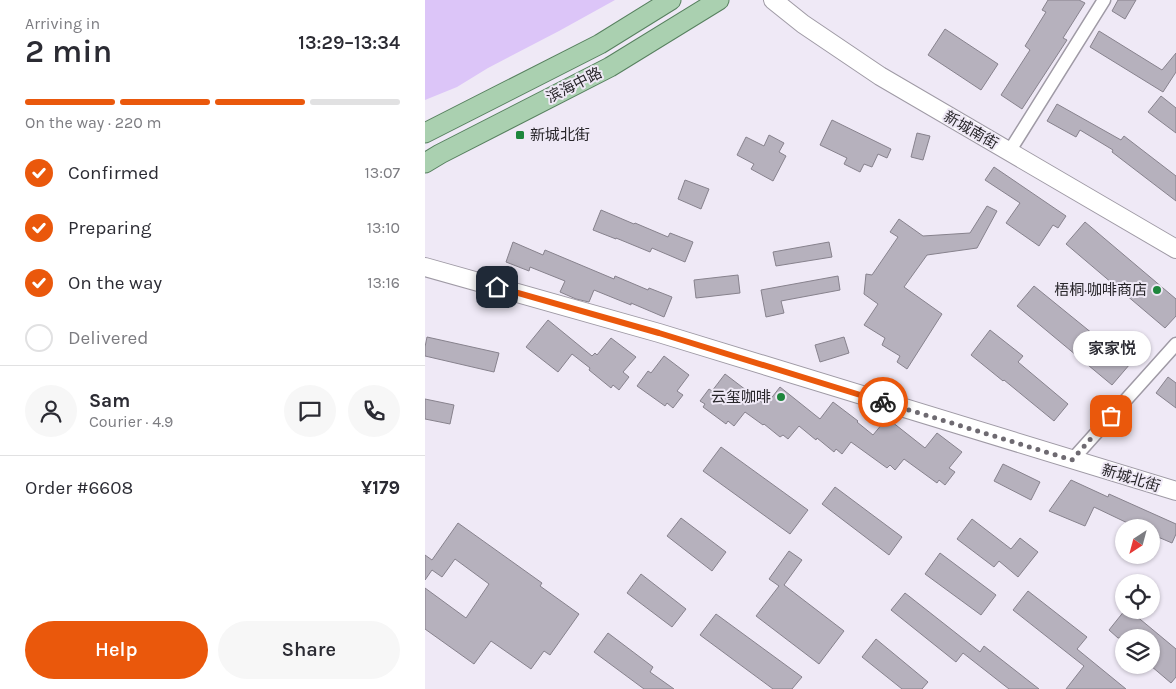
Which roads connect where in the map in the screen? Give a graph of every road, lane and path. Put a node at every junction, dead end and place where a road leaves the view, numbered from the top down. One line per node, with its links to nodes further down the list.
1 (671, 0): 5 (main road, 滨海中路)
2 (719, 0): 7 (main road, 滨海中路)
3 (773, 0): 6 (street, 新城南街)
4 (1104, 0): 6 (street)
5 (425, 133)
6 (1009, 152): 8 (street, 新城南街)
7 (425, 163)
8 (1176, 249)
9 (425, 267): 11 (street, 新城北街)
10 (1176, 344): 11 (street)
11 (1072, 460): 12 (street, 新城北街)
12 (1176, 491)

